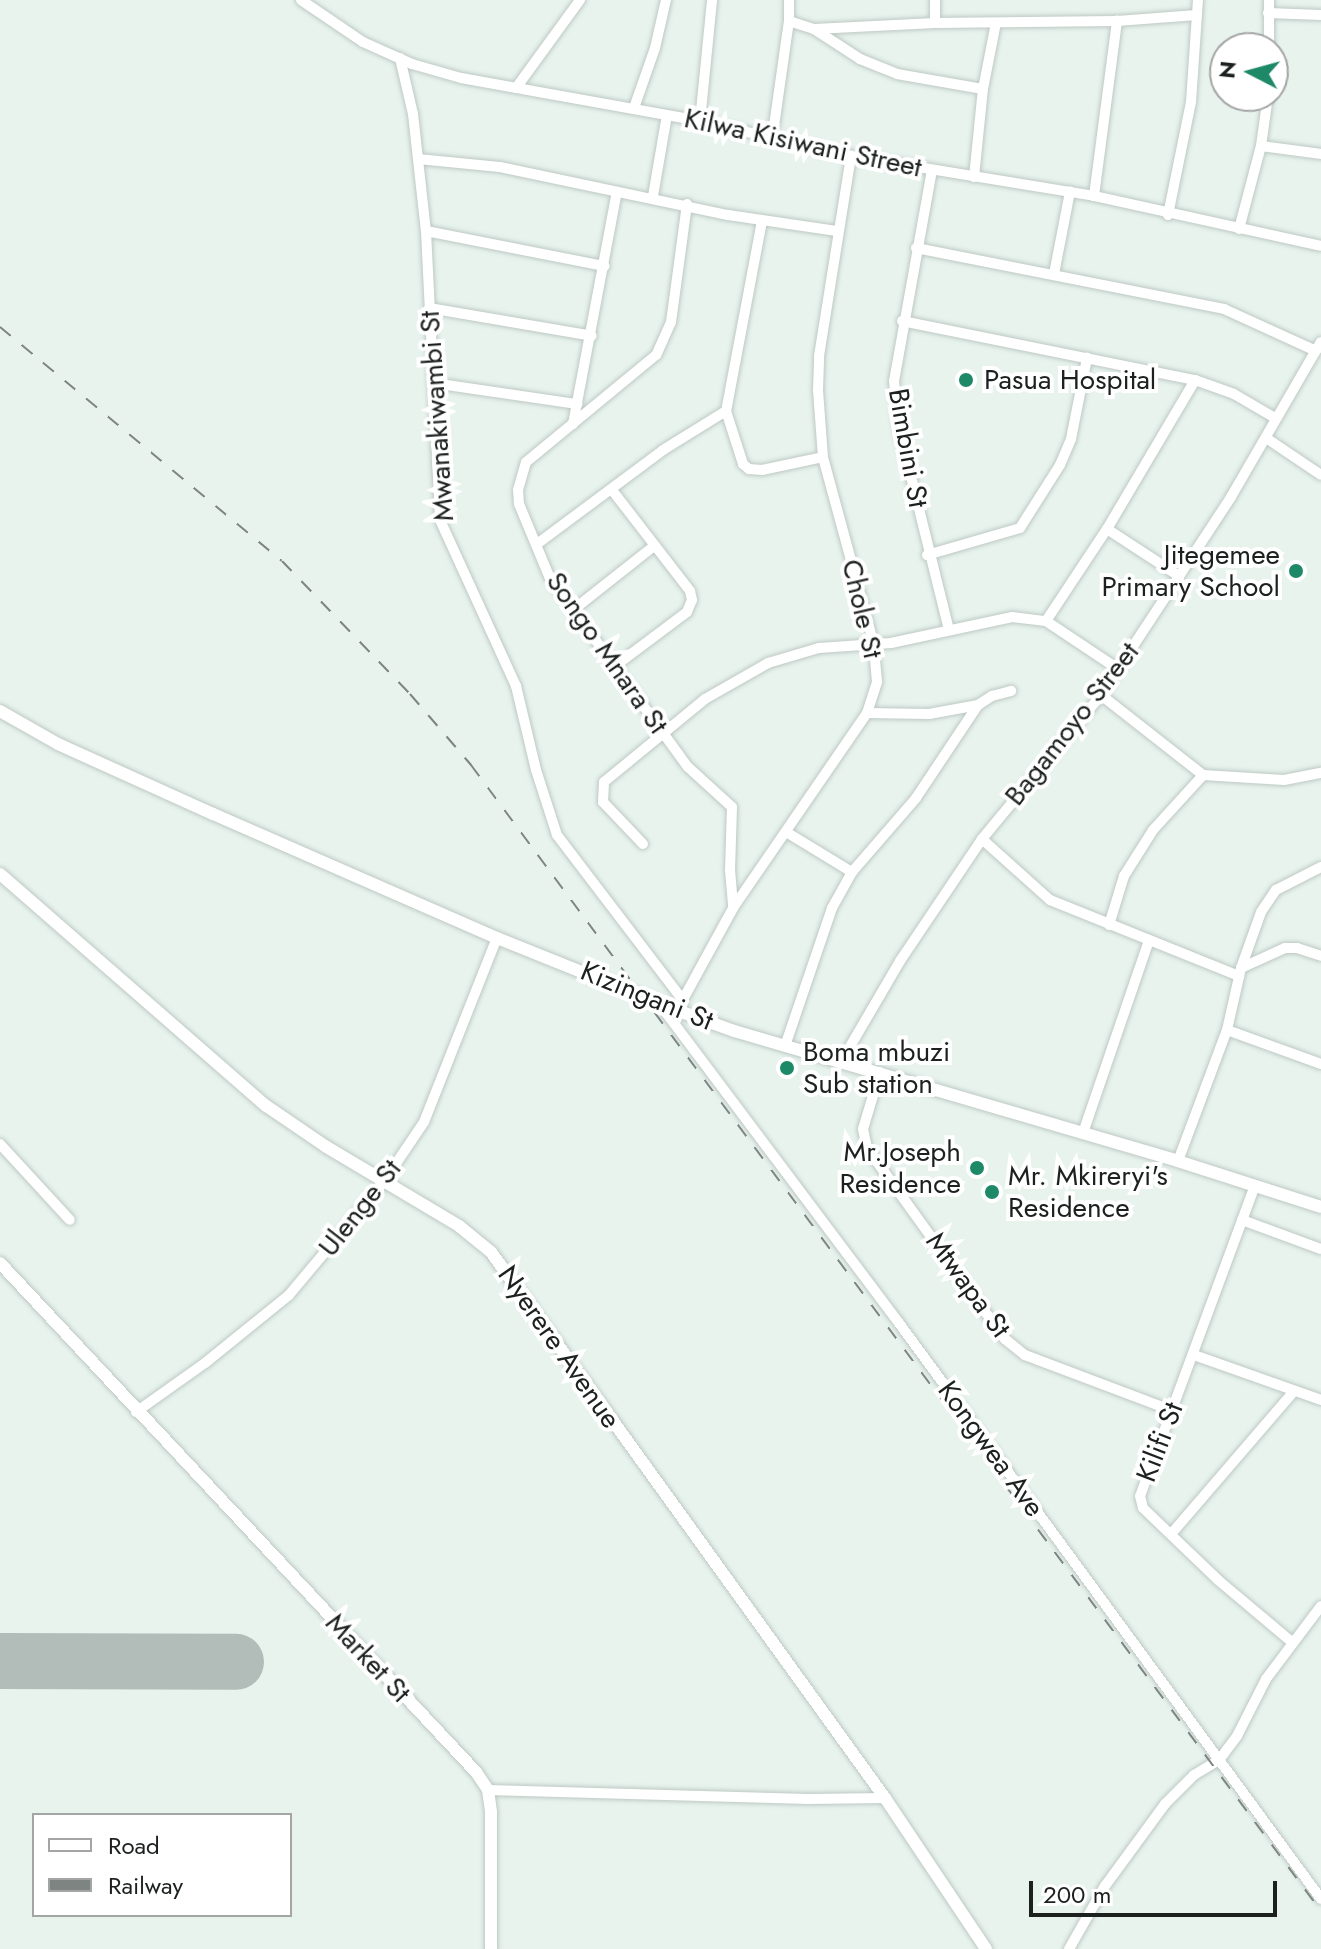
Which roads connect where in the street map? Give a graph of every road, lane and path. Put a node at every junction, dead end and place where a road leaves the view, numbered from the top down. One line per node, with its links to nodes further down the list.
1 (301, 0): 18 (street, Kilwa Kisiwani Street)
2 (580, 0): 19 (street)
3 (666, 0): 21 (street)
4 (712, 0): 24 (street)
5 (789, 0): 12 (street)
6 (935, 0): 14 (street)
7 (1198, 0): 10 (street)
8 (1269, 0): 9 (street)
9 (1268, 13): 11 (street); 17 (street)
10 (1197, 15): 13 (street); 37 (street)
11 (1321, 15)
12 (789, 21): 16 (street); 25 (street)
13 (1117, 21): 15 (street); 35 (street)
14 (935, 23): 15 (street); 16 (street)
15 (996, 23): 20 (street)
16 (814, 29): 20 (street)
17 (1269, 32)
18 (400, 58): 19 (street, Kilwa Kisiwani Street); 29 (street, Mwanakiwambi St)
19 (516, 88): 21 (street, Kilwa Kisiwani Street)
20 (983, 89): 31 (street)
21 (634, 108): 23 (street, Kilwa Kisiwani Street)
22 (1266, 112): 26 (street)
23 (667, 115): 24 (street, Kilwa Kisiwani Street); 34 (street)
24 (700, 121): 25 (street, Kilwa Kisiwani Street)
25 (772, 140): 28 (street, Kilwa Kisiwani Street)
26 (1261, 146): 27 (street); 39 (street)
27 (1321, 154)
28 (851, 156): 30 (street, Kilwa Kisiwani Street); 41 (street, Chole St)
29 (418, 159): 32 (street); 40 (street, Mwanakiwambi St)
30 (932, 170): 31 (street, Kilwa Kisiwani Street); 43 (street, Bimbini St)
31 (974, 177): 33 (street, Kilwa Kisiwani Street)
32 (617, 192): 34 (street); 44 (street)
33 (1070, 192): 35 (street, Kilwa Kisiwani Street); 45 (street)
34 (653, 196): 36 (street)
35 (1094, 196): 37 (street, Kilwa Kisiwani Street)
36 (687, 204): 38 (street); 56 (street, Songo Mnara St)
37 (1168, 215): 39 (street, Kilwa Kisiwani Street)
38 (762, 221): 41 (street); 54 (street)
39 (1239, 229): 42 (street, Kilwa Kisiwani Street)
40 (426, 231): 44 (street); 46 (street, Mwanakiwambi St)
41 (837, 231): 58 (street, Chole St)
42 (1321, 246)
43 (916, 248): 45 (street); 47 (street, Bimbini St)
44 (605, 266): 48 (street)
45 (1054, 274): 49 (street)
46 (429, 308): 48 (street); 52 (street, Mwanakiwambi St)
47 (902, 321): 50 (street); 64 (street, Bimbini St)
48 (592, 336): 53 (street)
49 (1318, 347): 55 (street, Bagamoyo Street)
50 (1087, 358): 51 (street); 64 (street)
51 (1195, 380): 55 (street); 61 (street)
52 (433, 383): 53 (street); 93 (street, Mwanakiwambi St)
53 (577, 404): 56 (street)
54 (726, 411): 58 (street); 60 (street)
55 (1275, 418): 57 (street, Bagamoyo Street)
56 (573, 424): 62 (street, Songo Mnara St)
57 (1266, 438): 59 (street); 65 (street, Bagamoyo Street)
58 (823, 457): 69 (street, Chole St)
59 (1321, 475)
60 (612, 490): 62 (street); 63 (street)
61 (1107, 529): 65 (street); 67 (street)
62 (537, 544): 66 (street, Songo Mnara St)
63 (654, 546): 66 (street); 70 (street)
64 (927, 555): 68 (street, Bimbini St)
65 (1179, 576): 71 (street, Bagamoyo Street)
66 (573, 610): 70 (street, Songo Mnara St)
67 (1046, 621): 68 (street); 71 (street)
68 (949, 630): 69 (street)
69 (874, 645): 76 (street, Chole St); 77 (street)
70 (615, 666): 77 (street, Songo Mnara St)
71 (1118, 669): 73 (street, Bagamoyo Street)
72 (1011, 691): 74 (street)
73 (1101, 695): 79 (street); 81 (street, Bagamoyo Street)
74 (978, 705): 76 (street); 84 (street)
75 (0, 711): 88 (street, Kizingani St)
76 (867, 713): 80 (street, Chole St)
77 (662, 731): 82 (street); 86 (street, Songo Mnara St)
78 (1321, 773): 79 (street)
79 (1203, 775): 87 (street)
80 (788, 833): 84 (street); 86 (street, Chole St)
81 (982, 839): 87 (street); 96 (street, Bagamoyo Street)
82 (643, 844)
83 (1321, 867): 91 (street)
84 (852, 872): 95 (street)
85 (0, 874): 102 (street, Nyerere Avenue)
86 (733, 908): 93 (street, Chole St)
87 (1109, 925): 89 (street)
88 (497, 938): 92 (street, Kizingani St); 102 (street, Ulenge St)
89 (1149, 940): 91 (street); 99 (street)
90 (1321, 956): 91 (street)
91 (1240, 972): 94 (street)
92 (658, 1002): 93 (street, Kizingani St); 117 (street, Kongwea Ave)
93 (680, 1005): 95 (street, Kizingani St)
94 (1227, 1030): 97 (street); 101 (street)
95 (785, 1046): 96 (street, Kizingani St)
96 (841, 1062): 98 (street, Kizingani St)
97 (1321, 1064)
98 (880, 1072): 99 (street, Kizingani St); 112 (street, Mtwapa St)
99 (1083, 1133): 101 (street, Kizingani St)
100 (0, 1144): 105 (street)
101 (1178, 1161): 103 (street, Kizingani St)
102 (383, 1183): 113 (street, Ulenge St); 119 (street, Nyerere Avenue)
103 (1254, 1188): 104 (street, Kizingani St); 106 (street, Kilifi St)
104 (1321, 1207)
105 (70, 1220)
106 (1242, 1220): 107 (street); 109 (street, Kilifi St)
107 (1321, 1249)
108 (0, 1263): 113 (street, Market St)
109 (1194, 1355): 110 (street); 112 (street, Kilifi St)
110 (1294, 1391): 111 (street); 114 (street)
111 (1321, 1400)
112 (1173, 1411): 114 (street, Kilifi St)
113 (136, 1412): 118 (street, Market St)
114 (1172, 1533): 116 (street, Kilifi St)
115 (1321, 1606): 116 (street)
116 (1292, 1642): 117 (street)
117 (1219, 1760): 120 (street, Kongwea Ave); 123 (street)
118 (488, 1790): 119 (street); 121 (street)
119 (885, 1798): 122 (street, Nyerere Avenue)
120 (1321, 1899)
121 (491, 1949)
122 (986, 1949)
123 (1069, 1949)

